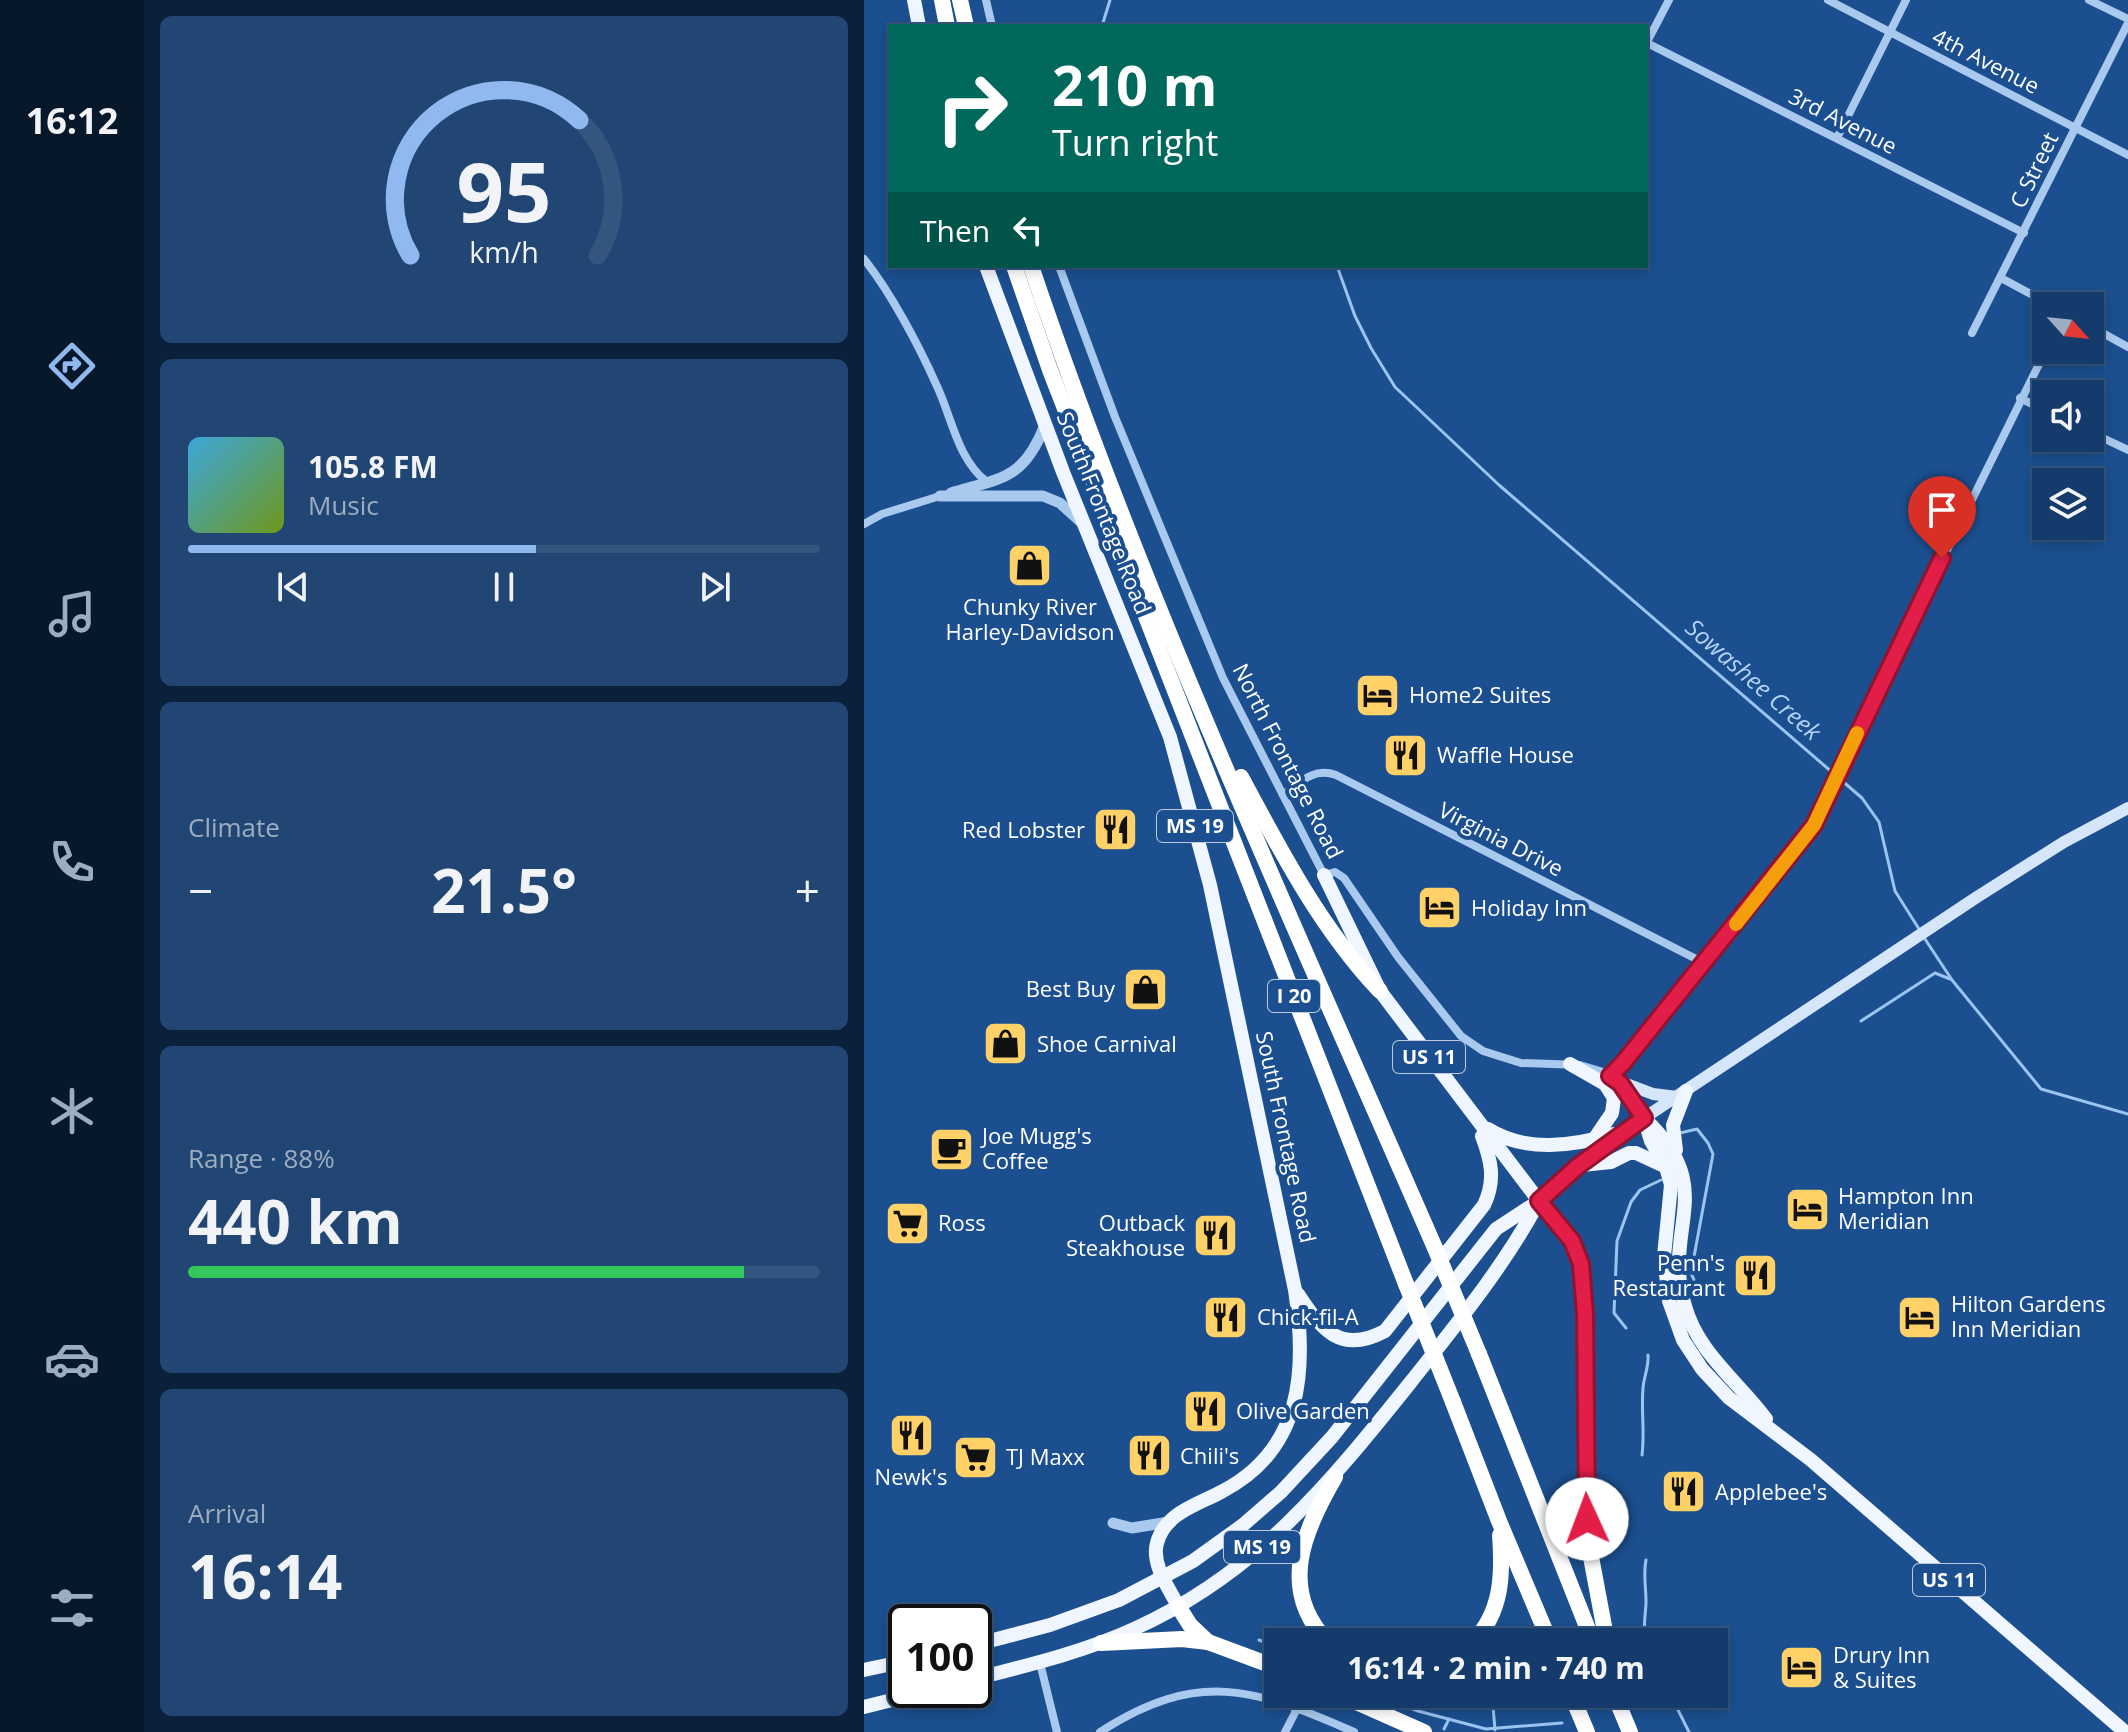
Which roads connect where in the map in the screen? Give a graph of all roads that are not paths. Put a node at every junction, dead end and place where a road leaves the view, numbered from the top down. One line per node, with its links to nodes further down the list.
1 (914, 0): 10 (main road)
2 (942, 0): 11 (highway)
3 (960, 0): 12 (highway)
4 (986, 0): 13 (street)
5 (1669, 0): 15 (street)
6 (1828, 0): 14 (street, 4th Avenue)
7 (1906, 0): 14 (street)
8 (2089, 0): 9 (street)
9 (2128, 21): 17 (street, C Street)
10 (919, 24)
11 (947, 24)
12 (966, 24)
13 (992, 24)
14 (1890, 32): 17 (street, 4th Avenue); 18 (street)
15 (1648, 39)
16 (1648, 44): 18 (street, 3rd Avenue)
17 (2075, 128): 19 (street, 4th Avenue); 20 (street, C Street)
18 (1837, 138): 20 (street, 3rd Avenue)
19 (2128, 155)
20 (2024, 233): 26 (street, C Street)
21 (864, 259): 37 (street)
22 (987, 268): 34 (main road, South Frontage Road / MS 19)
23 (1015, 268): 59 (highway, I 20, bridge)
24 (1032, 268): 41 (highway, I 20)
25 (1060, 268): 42 (street, North Frontage Road)
26 (2001, 278): 27 (street); 28 (street, C Street)
27 (2032, 295)
28 (1972, 333)
29 (2104, 334): 30 (street)
30 (2128, 347)
31 (2038, 364): 32 (street)
32 (2020, 398): 33 (street); 45 (street)
33 (2032, 404)
34 (1045, 425): 37 (street); 40 (main road, South Frontage Road / MS 19)
35 (2104, 439): 36 (street)
36 (2128, 450)
37 (987, 482): 38 (street)
38 (940, 496): 39 (street); 40 (street)
39 (864, 524)
40 (1083, 524): 57 (main road, South Frontage Road / MS 19)
41 (1212, 733): 46 (highway, US 11); 67 (highway, I 20, bridge)
42 (1283, 795): 44 (street, North Frontage Road); 45 (street, Virginia Drive)
43 (2128, 808): 49 (main road)
44 (1324, 875): 46 (main road); 47 (street, North Frontage Road)
45 (1704, 963): 48 (street)
46 (1380, 991): 51 (main road, US 11)
47 (1570, 1064): 48 (street, North Frontage Road); 53 (main road)
48 (1613, 1078): 49 (main road); 50 (street)
49 (1682, 1094): 50 (main road); 54 (main road)
50 (1644, 1118): 52 (main road, US 11); 54 (main road)
51 (1478, 1122): 53 (main road, US 11); 56 (main road); 57 (main road)
52 (1625, 1131): 53 (main road, US 11); 55 (main road)
53 (1593, 1140): 55 (main road)
54 (1672, 1163): 55 (main road); 92 (main road, US 11)
55 (1572, 1170): 56 (main road)
56 (1539, 1201): 58 (main road); 62 (main road); 68 (highway)
57 (1295, 1290): 60 (main road, South Frontage Road / MS 19)
58 (1335, 1477): 63 (main road, MS 19); 64 (highway)
59 (1499, 1521): 65 (highway); 66 (highway, I 20)
60 (1169, 1522): 61 (street); 62 (main road)
61 (1113, 1523)
62 (1164, 1577): 63 (main road); 69 (main road)
63 (1178, 1606): 70 (highway); 71 (main road, MS 19)
64 (1317, 1628)
65 (1483, 1628)
66 (1544, 1628)
67 (1587, 1628)
68 (1604, 1628)
69 (992, 1640)
70 (1208, 1642): 71 (highway); 73 (highway)
71 (1101, 1643): 72 (main road, MS 19)
72 (1040, 1663): 76 (main road, MS 19); 85 (street)
73 (1264, 1663)
74 (888, 1665): 75 (main road)
75 (864, 1670)
76 (992, 1675)
77 (1264, 1697): 86 (street)
78 (888, 1701): 79 (main road)
79 (864, 1707)
80 (1297, 1708): 87 (street)
81 (1300, 1708): 88 (street)
82 (1370, 1708): 89 (highway)
83 (1577, 1708): 90 (highway)
84 (1621, 1708): 91 (highway)
85 (1057, 1732)
86 (1100, 1732)
87 (1285, 1732)
88 (1354, 1732)
89 (1424, 1732)
90 (1587, 1732)
91 (1630, 1732)
92 (2125, 1732)

